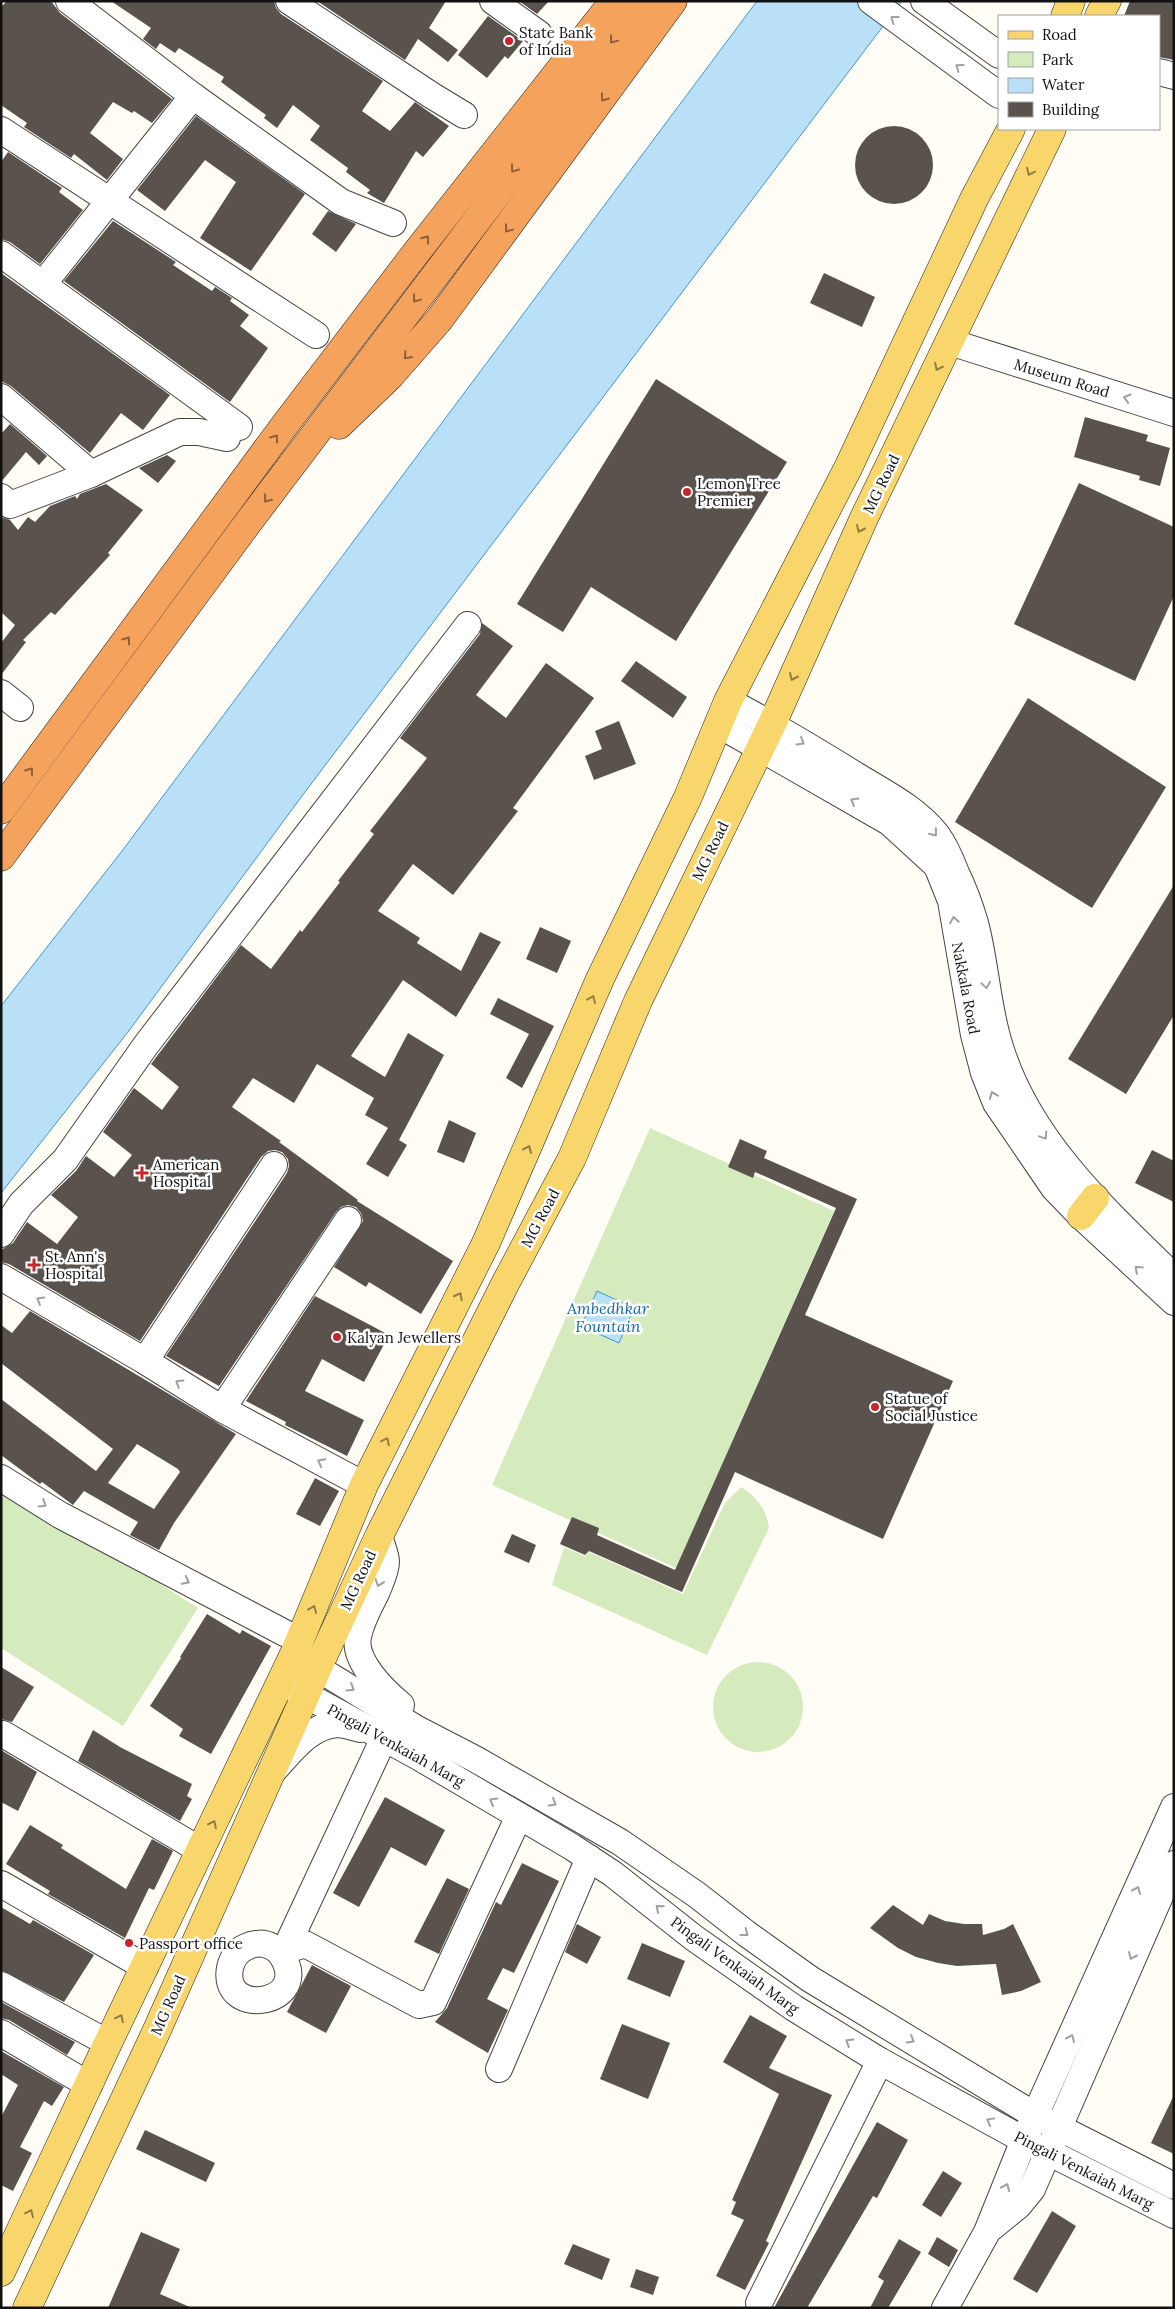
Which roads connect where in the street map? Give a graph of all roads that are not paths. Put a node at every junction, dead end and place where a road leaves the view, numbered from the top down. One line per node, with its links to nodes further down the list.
1 (69, 1): 18 (street)
2 (289, 1): 19 (street)
3 (493, 1): 13 (street)
4 (614, 1): 37 (highway, one-way to 4)
5 (642, 1): 32 (highway, one-way to 32)
6 (673, 1): 32 (highway, one-way to 32)
7 (871, 1): 17 (street, one-way to 7)
8 (1071, 1): 11 (main road)
9 (1107, 1): 12 (main road)
10 (930, 6): 14 (street)
11 (1064, 15)
12 (1100, 15)
13 (539, 34)
14 (998, 54)
15 (1160, 72): 16 (street)
16 (1174, 76)
17 (998, 94)
18 (193, 96): 23 (street); 24 (street)
19 (464, 115)
20 (1010, 130): 35 (main road, MG Road)
21 (1052, 130): 28 (main road, MG Road, one-way to 28)
22 (5, 140): 23 (street)
23 (109, 202): 26 (street); 27 (street)
24 (393, 223)
25 (1, 254): 26 (street)
26 (43, 284): 31 (street)
27 (316, 336)
28 (950, 342): 30 (street, Museum Road, one-way to 28); 36 (main road, MG Road, one-way to 36)
29 (1, 398): 31 (street)
30 (1174, 413)
31 (91, 474): 33 (street)
32 (283, 478): 38 (highway, one-way to 38)
33 (4, 506)
34 (468, 625): 42 (street)
35 (723, 712): 36 (street, Nakkala Road); 49 (main road, MG Road, one-way to 35)
36 (766, 736): 40 (street, Nakkala Road); 50 (main road, MG Road)
37 (1, 810)
38 (1, 858)
39 (274, 1165): 46 (street)
40 (1088, 1207): 44 (street, Nakkala Road); 45 (street, Nakkala Road, one-way to 40)
41 (348, 1220): 47 (street)
42 (1, 1234)
43 (1, 1277): 46 (street, one-way to 43)
44 (1174, 1277)
45 (1174, 1302)
46 (145, 1361): 47 (street, one-way to 46)
47 (222, 1409): 49 (street, one-way to 47)
48 (1, 1478): 51 (street, Pingali Venkaiah Marg, one-way to 51)
49 (364, 1485): 51 (main road, MG Road, one-way to 49)
50 (379, 1536): 51 (main road, MG Road); 54 (street, one-way to 54)
51 (304, 1654): 52 (main road, MG Road); 53 (main road, MG Road); 54 (street, Pingali Venkaiah Marg, one-way to 54)
52 (281, 1681): 53 (street, Pingali Venkaiah Marg); 60 (main road, MG Road, one-way to 52)
53 (306, 1695): 56 (street, Pingali Venkaiah Marg); 57 (main road, MG Road)
54 (417, 1729): 64 (street, Pingali Venkaiah Marg, one-way to 64)
55 (4, 1734): 60 (street)
56 (379, 1736): 57 (street); 59 (street, Pingali Venkaiah Marg, one-way to 56); 59 (street)
57 (270, 1774): 82 (main road, MG Road)
58 (1174, 1807): 73 (street, one-way to 58)
59 (520, 1816): 61 (street, Pingali Venkaiah Marg)
60 (200, 1850): 66 (main road, MG Road)
61 (589, 1858): 65 (street, Pingali Venkaiah Marg, one-way to 61); 71 (street)
62 (1174, 1864): 73 (street, one-way to 73)
63 (1, 1884): 66 (street)
64 (718, 1912): 65 (street); 73 (street, Pingali Venkaiah Marg, one-way to 73)
65 (694, 1938): 70 (street, Pingali Venkaiah Marg, one-way to 65)
66 (145, 1967): 69 (main road, MG Road, one-way to 66)
67 (1, 1985): 69 (street)
68 (1, 2032): 72 (street)
69 (108, 2043): 72 (main road, MG Road)
70 (880, 2061): 74 (street, Pingali Venkaiah Marg, one-way to 70); 81 (street)
71 (499, 2070)
72 (89, 2085): 79 (main road, MG Road, one-way to 72)
73 (1047, 2122): 74 (street); 75 (street); 76 (street, Pingali Venkaiah Marg)
74 (1024, 2140): 75 (street, Pingali Venkaiah Marg); 78 (street, one-way to 74)
75 (1048, 2151): 77 (street, Pingali Venkaiah Marg); 78 (street)
76 (1174, 2186)
77 (1174, 2215)
78 (987, 2232): 83 (street)
79 (10, 2235): 80 (main road, MG Road)
80 (1, 2272)
81 (759, 2303)
82 (27, 2308)
83 (945, 2308)

